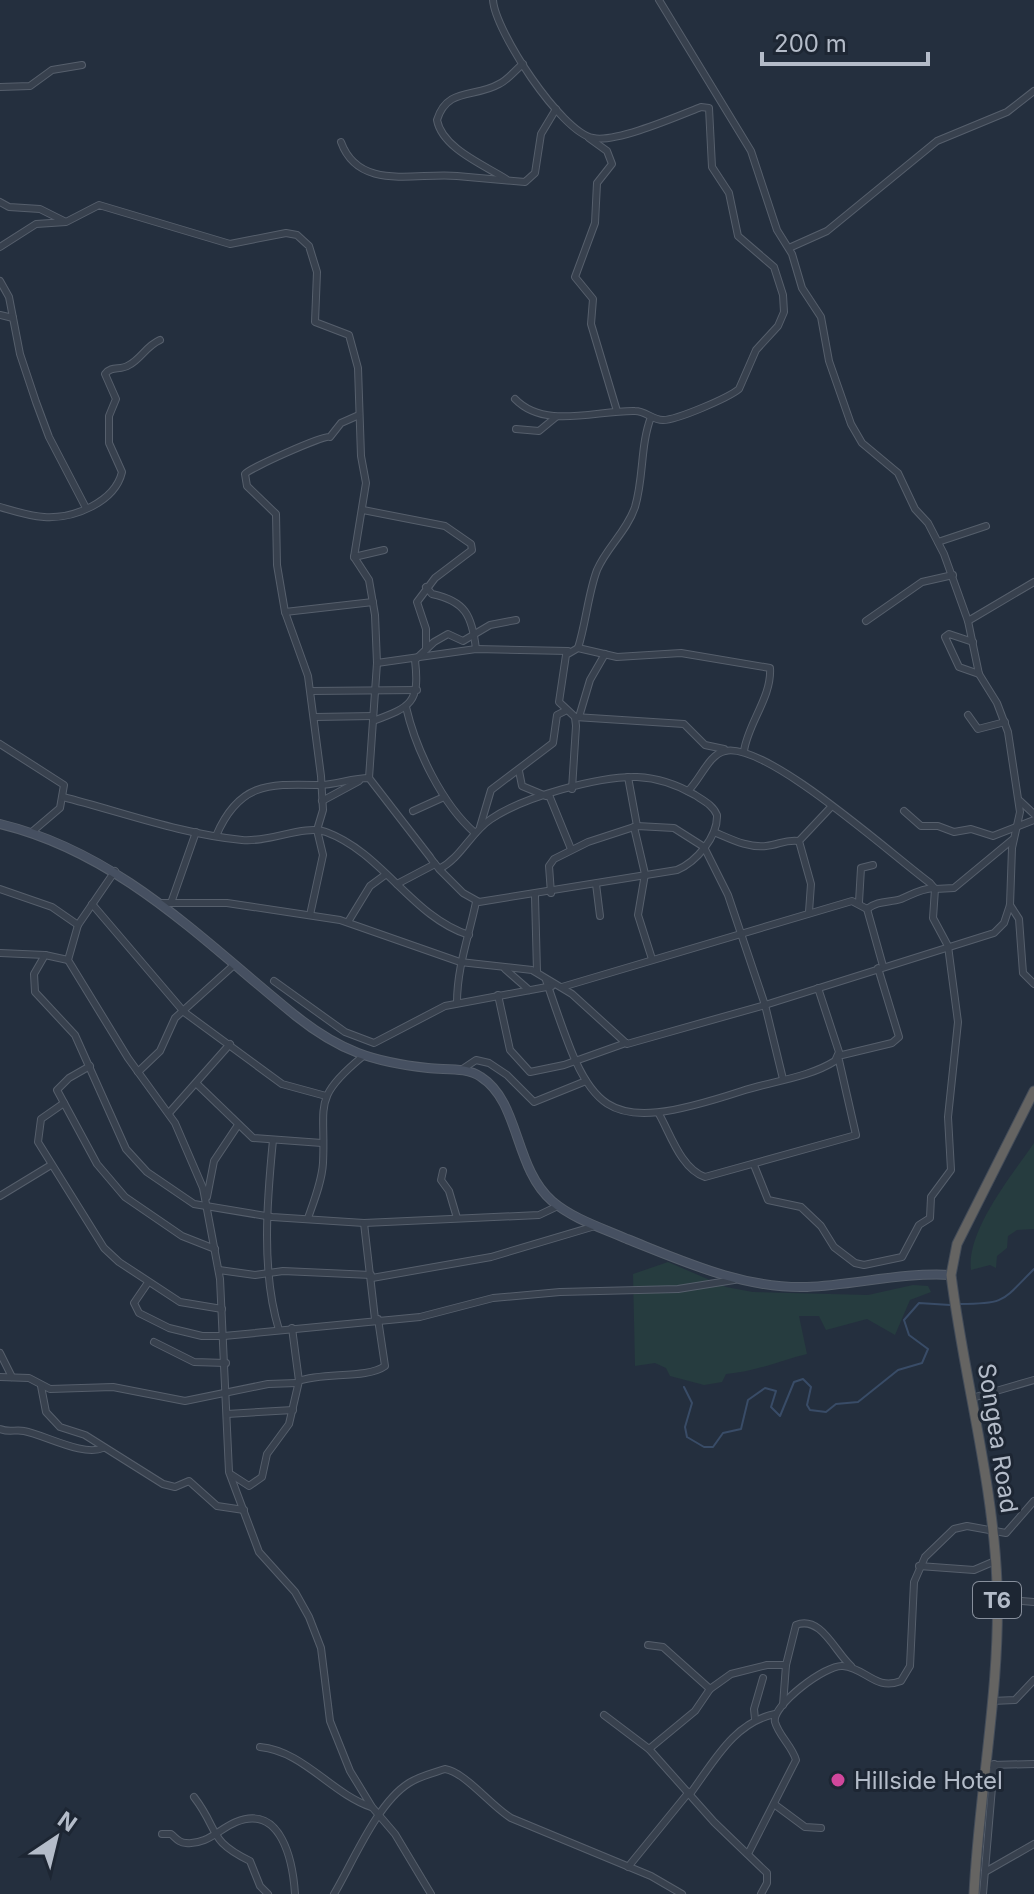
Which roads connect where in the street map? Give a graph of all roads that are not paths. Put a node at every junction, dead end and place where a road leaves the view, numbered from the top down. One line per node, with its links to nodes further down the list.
1 (493, 0): 3 (street)
2 (659, 0): 14 (street)
3 (523, 64): 7 (street); 10 (street)
4 (82, 65): 5 (street)
5 (0, 87)
6 (1034, 91): 14 (street)
7 (556, 109): 8 (street); 10 (street)
8 (587, 136): 20 (street); 23 (street)
9 (341, 142): 10 (street)
10 (509, 181)
11 (0, 202): 12 (street)
12 (66, 222): 13 (street); 21 (street)
13 (0, 247)
14 (789, 248): 29 (street)
15 (0, 281): 17 (street)
16 (0, 315): 17 (street)
17 (13, 318): 26 (street)
18 (160, 340): 26 (street)
19 (515, 399): 22 (street)
20 (617, 411): 22 (street); 23 (street)
21 (359, 415): 27 (street); 36 (street)
22 (556, 417): 24 (street)
23 (651, 417): 42 (street)
24 (516, 429)
25 (0, 507): 26 (street)
26 (86, 508)
27 (363, 510): 31 (street); 34 (street)
28 (986, 526): 29 (street)
29 (938, 542): 32 (street)
30 (384, 550): 31 (street)
31 (354, 557): 35 (street)
32 (953, 575): 38 (street); 39 (street)
33 (1034, 582): 39 (street)
34 (426, 587): 40 (street); 43 (street)
35 (373, 602): 36 (street); 48 (street)
36 (285, 612): 51 (street)
37 (516, 620): 40 (street)
38 (866, 621)
39 (968, 621): 41 (street)
40 (474, 636): 43 (street); 44 (street)
41 (973, 642): 49 (street); 49 (street)
42 (578, 648): 45 (street); 46 (street)
43 (426, 649): 47 (street)
44 (476, 649): 45 (street); 47 (street)
45 (568, 651): 54 (street)
46 (605, 654): 57 (street); 62 (street)
47 (415, 660): 48 (street); 50 (street)
48 (377, 663): 52 (street)
49 (979, 674): 59 (street)
50 (417, 690): 52 (street); 53 (street)
51 (311, 691): 52 (street); 56 (street)
52 (375, 692): 58 (street)
53 (406, 707): 58 (street); 71 (street)
54 (565, 711): 57 (street); 63 (street)
55 (968, 715): 59 (street)
56 (315, 717): 58 (street); 66 (street)
57 (577, 717): 61 (street); 67 (street)
58 (373, 718): 65 (street)
59 (1005, 722): 73 (street)
60 (0, 744): 70 (street)
61 (731, 750): 62 (street); 68 (street)
62 (744, 751): 74 (street)
63 (519, 771): 69 (street); 83 (street)
64 (628, 777): 67 (street); 68 (street); 80 (street)
65 (368, 778): 66 (street); 72 (street); 93 (street)
66 (321, 785): 72 (street); 87 (street)
67 (572, 789): 69 (street)
68 (688, 791): 86 (street)
69 (548, 795): 83 (street); 91 (street)
70 (63, 797): 84 (street); 85 (street)
71 (444, 797): 75 (street); 83 (street)
72 (322, 801): 82 (street)
73 (1020, 801): 77 (street); 81 (street)
74 (831, 807): 89 (street); 99 (street)
75 (413, 811)
76 (904, 811): 81 (street)
77 (1034, 814)
78 (1034, 820): 81 (street)
79 (0, 824): 84 (main road)
80 (635, 827): 90 (street); 91 (street); 95 (street)
81 (1017, 828): 88 (street)
82 (317, 830): 87 (street); 96 (street); 111 (street)
83 (478, 830): 93 (street)
84 (33, 831): 94 (main road)
85 (196, 832): 87 (street); 106 (street)
86 (714, 832): 89 (street); 90 (street)
87 (216, 836)
88 (1013, 839): 99 (street); 108 (street)
89 (799, 841): 110 (street)
90 (704, 847): 95 (street); 116 (street)
91 (571, 849): 101 (street)
92 (873, 865): 104 (street)
93 (437, 866): 97 (street); 103 (street)
94 (115, 871): 105 (main road); 107 (street)
95 (645, 874): 98 (street); 120 (street)
96 (385, 875): 97 (street); 113 (street)
97 (397, 884): 115 (street)
98 (596, 884): 101 (street); 112 (street)
99 (934, 888): 109 (street); 117 (street)
100 (0, 889): 114 (street)
101 (551, 893): 102 (street)
102 (535, 896): 103 (street); 126 (street)
103 (476, 902): 115 (street)
104 (859, 902): 109 (street); 110 (street)
105 (161, 903): 106 (street); 123 (main road)
106 (171, 903): 111 (street)
107 (92, 904): 114 (street); 135 (street)
108 (1010, 905): 117 (street); 128 (street)
109 (867, 909): 124 (street)
110 (809, 912): 116 (street)
111 (310, 915): 113 (street)
112 (600, 916)
113 (348, 922): 122 (street)
114 (78, 925): 121 (street)
115 (469, 935): 122 (street)
116 (740, 935): 120 (street); 134 (street)
117 (948, 946): 124 (street); 156 (street)
118 (0, 953): 119 (street)
119 (45, 955): 121 (street); 141 (street)
120 (652, 959): 129 (street)
121 (68, 960): 143 (street)
122 (460, 962): 125 (street); 133 (street)
123 (234, 965): 135 (street); 139 (main road)
124 (881, 967): 130 (street); 138 (street)
125 (505, 968): 126 (street); 131 (street)
126 (537, 972): 129 (street)
127 (274, 981): 133 (street)
128 (1034, 984)
129 (552, 985): 131 (street); 136 (street); 140 (street)
130 (818, 988): 134 (street); 138 (street)
131 (529, 990): 132 (street)
132 (498, 995): 133 (street); 140 (street)
133 (457, 1003)
134 (765, 1005): 136 (street); 144 (street)
135 (183, 1011): 137 (street); 143 (street)
136 (625, 1043): 140 (street)
137 (230, 1044): 146 (street); 148 (street)
138 (838, 1056): 144 (street); 156 (street)
139 (362, 1057): 142 (main road); 148 (street)
140 (576, 1061): 145 (street)
141 (90, 1066): 149 (street); 161 (street)
142 (461, 1071): 145 (street); 160 (main road)
143 (138, 1072): 150 (street)
144 (783, 1079): 151 (street)
145 (586, 1081): 151 (street)
146 (197, 1084): 150 (street); 152 (street)
147 (1034, 1091): 170 (highway, T6)
148 (326, 1096): 154 (street)
149 (64, 1103): 155 (street); 167 (street)
150 (169, 1113): 159 (street)
151 (659, 1114): 156 (street)
152 (238, 1125): 153 (street); 159 (street)
153 (273, 1140): 154 (street); 162 (street)
154 (322, 1143): 163 (street)
155 (51, 1165): 158 (street); 173 (street)
156 (754, 1165)
157 (443, 1171): 164 (street)
158 (0, 1196)
159 (207, 1199): 161 (street)
160 (558, 1206): 164 (street); 166 (main road)
161 (209, 1208): 162 (street); 167 (street)
162 (266, 1216): 163 (street); 169 (street)
163 (308, 1218): 165 (street)
164 (457, 1218): 165 (street)
165 (364, 1223): 171 (street)
166 (595, 1226): 171 (street); 172 (main road)
167 (215, 1249): 168 (street)
168 (219, 1270): 169 (street); 174 (street)
169 (271, 1272): 171 (street); 177 (street)
170 (951, 1275): 172 (main road); 188 (highway, Songea Road / T6)
171 (371, 1276): 175 (street)
172 (738, 1279): 175 (street)
173 (147, 1284): 174 (street); 178 (street)
174 (222, 1309): 178 (street)
175 (377, 1319): 176 (street); 185 (street)
176 (292, 1328): 177 (street); 185 (street)
177 (279, 1330): 178 (street)
178 (224, 1336): 181 (street)
179 (154, 1342): 181 (street)
180 (0, 1353): 183 (street)
181 (226, 1363): 187 (street)
182 (0, 1377): 183 (street)
183 (12, 1377): 186 (street)
184 (1034, 1380): 188 (street)
185 (298, 1382): 187 (street); 189 (street)
186 (41, 1386): 187 (street); 192 (street)
187 (227, 1395): 190 (street)
188 (972, 1398): 196 (highway, Songea Road / T6)
189 (293, 1410): 190 (street); 193 (street)
190 (227, 1414): 193 (street)
191 (0, 1429): 192 (street)
192 (103, 1448): 195 (street)
193 (229, 1472): 195 (street)
194 (1034, 1501): 196 (street)
195 (244, 1510): 220 (street)
196 (992, 1531): 197 (highway, Songea Road / T6); 198 (street)
197 (995, 1561): 198 (street); 199 (highway, Songea Road / T6)
198 (919, 1566): 203 (street)
199 (997, 1599): 200 (street); 207 (highway, Songea Road / T6)
200 (1034, 1602)
201 (648, 1645): 206 (street)
202 (786, 1665): 203 (street); 206 (street); 208 (street)
203 (854, 1669): 208 (street)
204 (763, 1678): 211 (street)
205 (1034, 1680): 207 (street)
206 (710, 1689): 213 (street)
207 (992, 1701): 216 (highway, Songea Road / T6)
208 (783, 1706): 209 (street)
209 (775, 1714): 211 (street); 219 (street)
210 (604, 1715): 213 (street)
211 (755, 1719): 217 (street)
212 (260, 1747): 220 (street)
213 (649, 1749): 217 (street)
214 (1033, 1763): 215 (street)
215 (994, 1764): 216 (street); 228 (street)
216 (984, 1767): 228 (highway, Songea Road / T6)
217 (689, 1793): 226 (street); 227 (street)
218 (194, 1797): 224 (street)
219 (774, 1804): 222 (street); 226 (street)
220 (372, 1807): 221 (street)
221 (380, 1814): 227 (street); 231 (street); 232 (street)
222 (821, 1828)
223 (162, 1834): 224 (street)
224 (216, 1836): 229 (street); 230 (street)
225 (1034, 1844): 228 (street)
226 (749, 1852): 234 (street)
227 (628, 1867): 233 (street)
228 (980, 1875): 235 (highway, Songea Road / T6); 236 (street)
229 (268, 1894)
230 (295, 1894)
231 (334, 1894)
232 (431, 1894)
233 (682, 1894)
234 (761, 1894)
235 (974, 1894)
236 (983, 1894)

